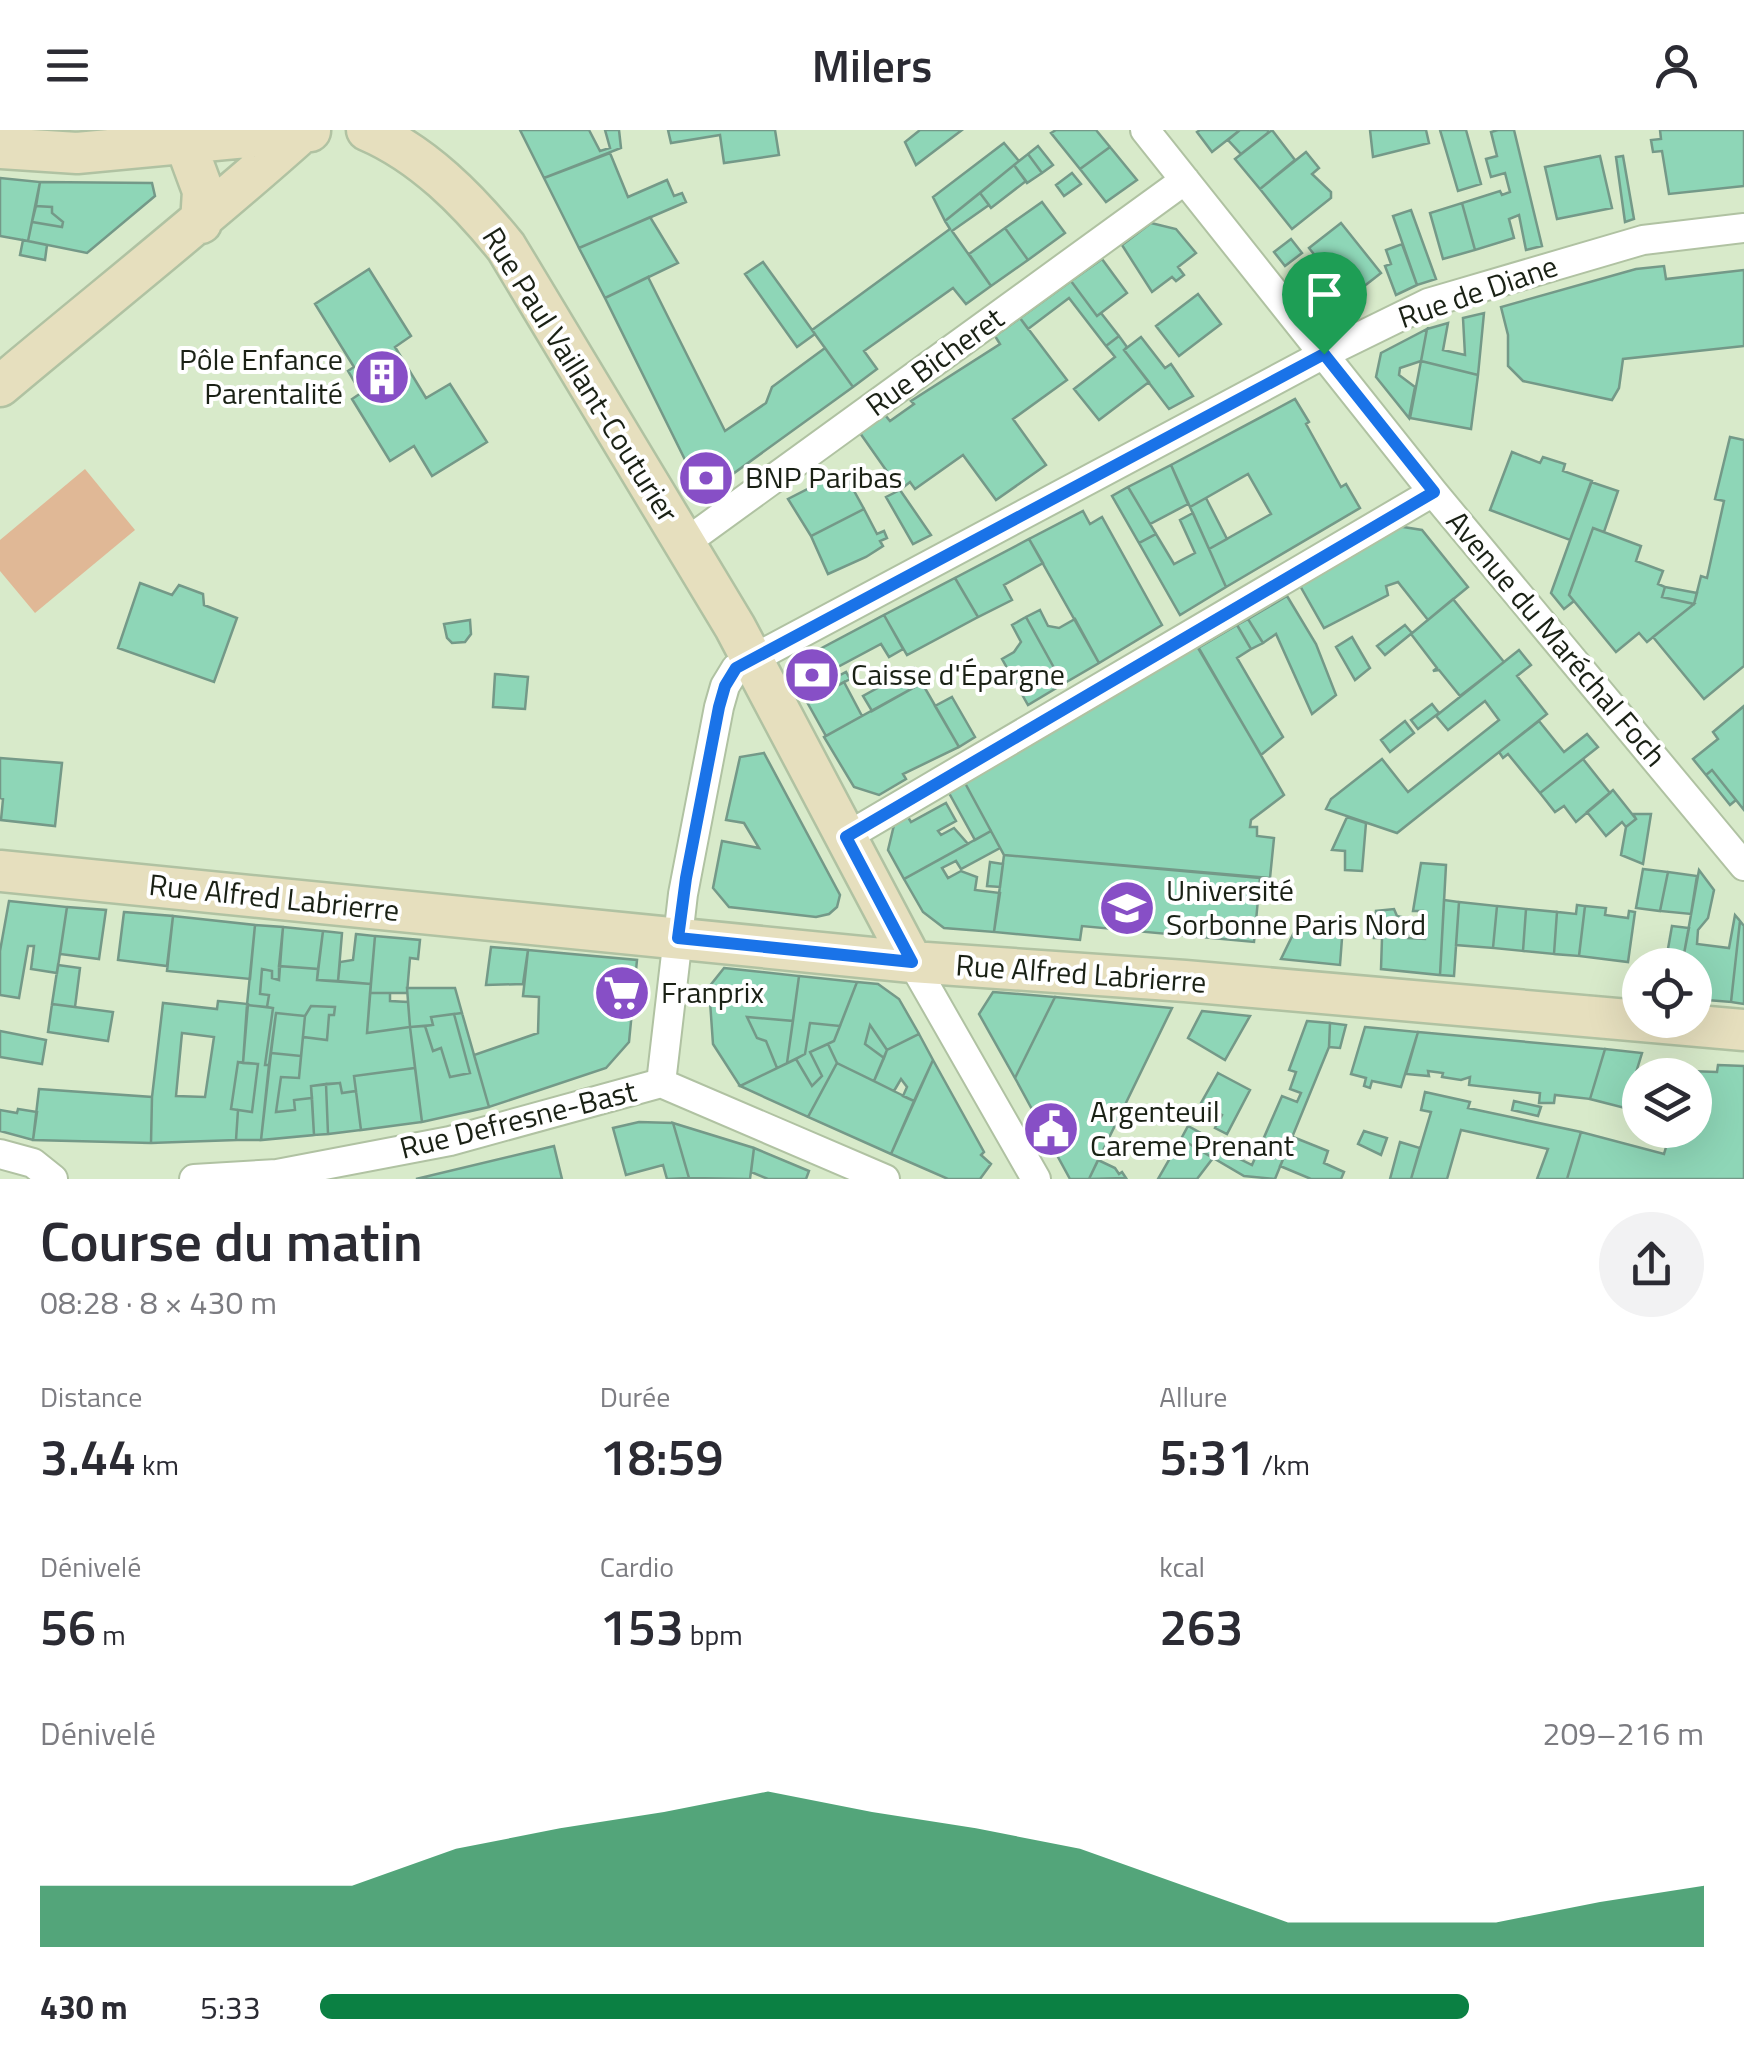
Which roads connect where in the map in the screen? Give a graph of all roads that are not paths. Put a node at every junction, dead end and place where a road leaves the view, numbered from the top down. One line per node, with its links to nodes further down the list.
1 (367, 130): 12 (main road, Rue Paul Vaillant-Couturier)
2 (1144, 130): 6 (street, Avenue du Maréchal Foch)
3 (307, 131): 4 (main road); 7 (main road)
4 (186, 145): 5 (main road); 7 (main road)
5 (0, 148)
6 (1185, 180): 9 (street, Avenue du Maréchal Foch); 12 (street, Rue Bicheret)
7 (201, 223): 10 (main road)
8 (1744, 228): 9 (street, Rue de Diane)
9 (1324, 354): 11 (street, Avenue du Maréchal Foch); 13 (street, Rue de Diane)
10 (0, 386)
11 (1434, 492): 14 (street); 15 (street, Avenue du Maréchal Foch)
12 (685, 543): 13 (main road, Rue Paul Vaillant-Couturier)
13 (752, 658): 14 (main road, Rue Paul Vaillant-Couturier); 17 (street)
14 (846, 837): 18 (main road, Rue Paul Vaillant-Couturier)
15 (1744, 866)
16 (0, 871): 17 (main road, Rue Alfred Labrierre)
17 (678, 938): 18 (main road, Rue Alfred Labrierre); 20 (street)
18 (912, 962): 19 (main road, Rue Alfred Labrierre); 26 (street)
19 (1744, 1030)
20 (661, 1083): 22 (street, Rue Defresne-Bast); 25 (street, Rue Defresne-Bast)
21 (0, 1154): 23 (street)
22 (274, 1176): 24 (street, Rue Defresne-Bast)
23 (53, 1179)
24 (194, 1179)
25 (885, 1179)
26 (1036, 1179)

